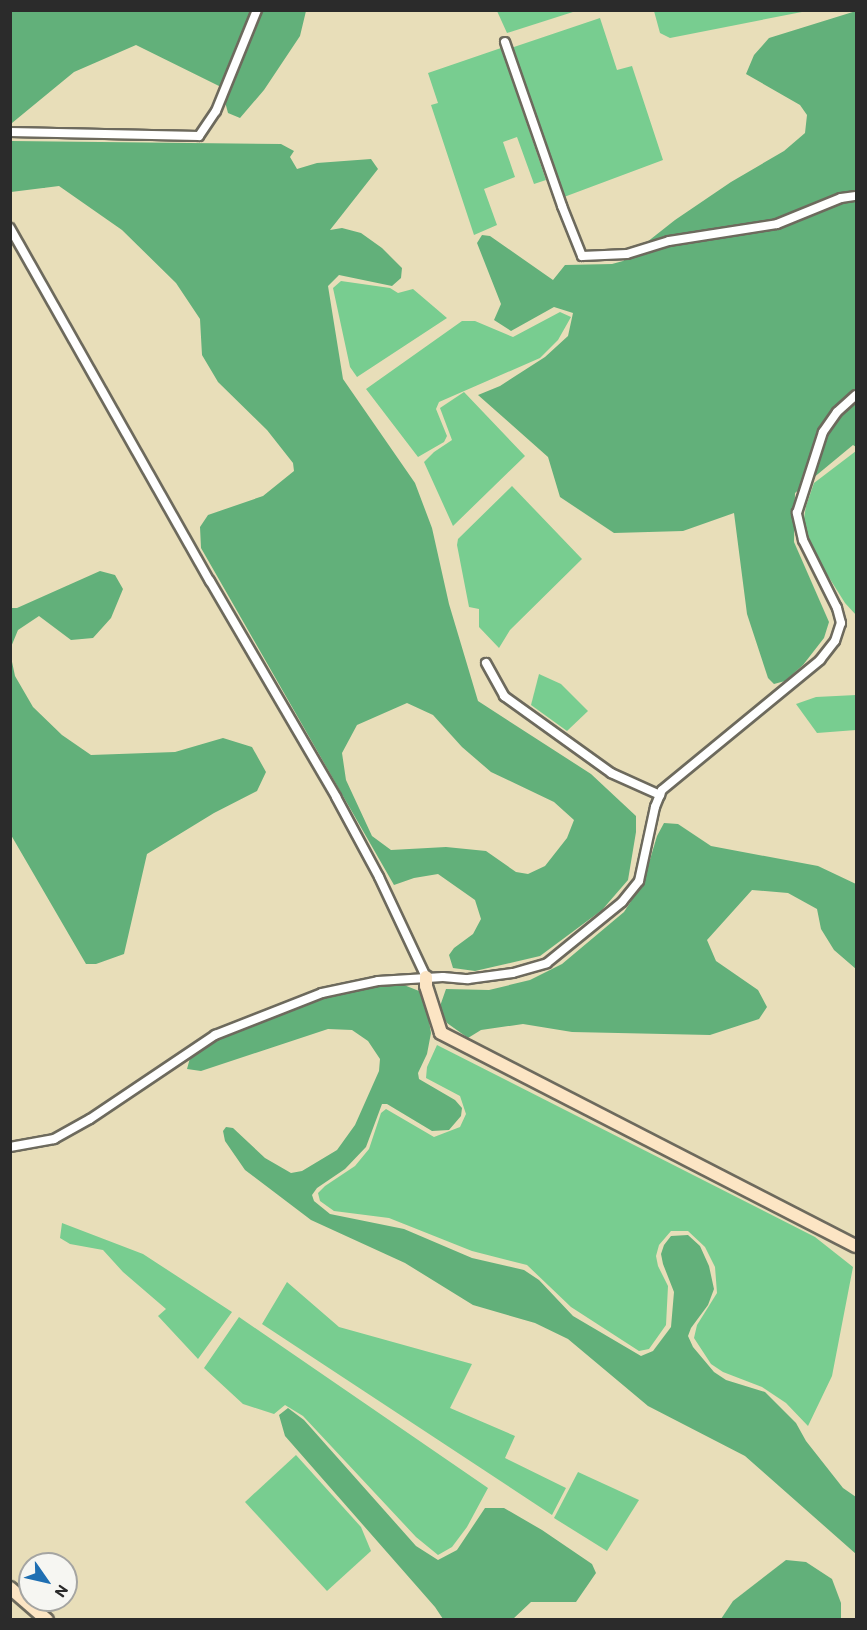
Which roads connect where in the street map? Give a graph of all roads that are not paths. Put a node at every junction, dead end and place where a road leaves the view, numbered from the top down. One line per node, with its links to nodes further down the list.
1 (257, 10): 3 (street)
2 (505, 42): 4 (street)
3 (10, 132)
4 (856, 196)
5 (10, 228): 9 (street)
6 (856, 395): 8 (street)
7 (486, 663): 8 (street)
8 (660, 795): 9 (street)
9 (426, 977): 10 (street); 11 (street)
10 (10, 1147)
11 (856, 1246)
12 (10, 1588): 13 (street)
13 (47, 1620)

